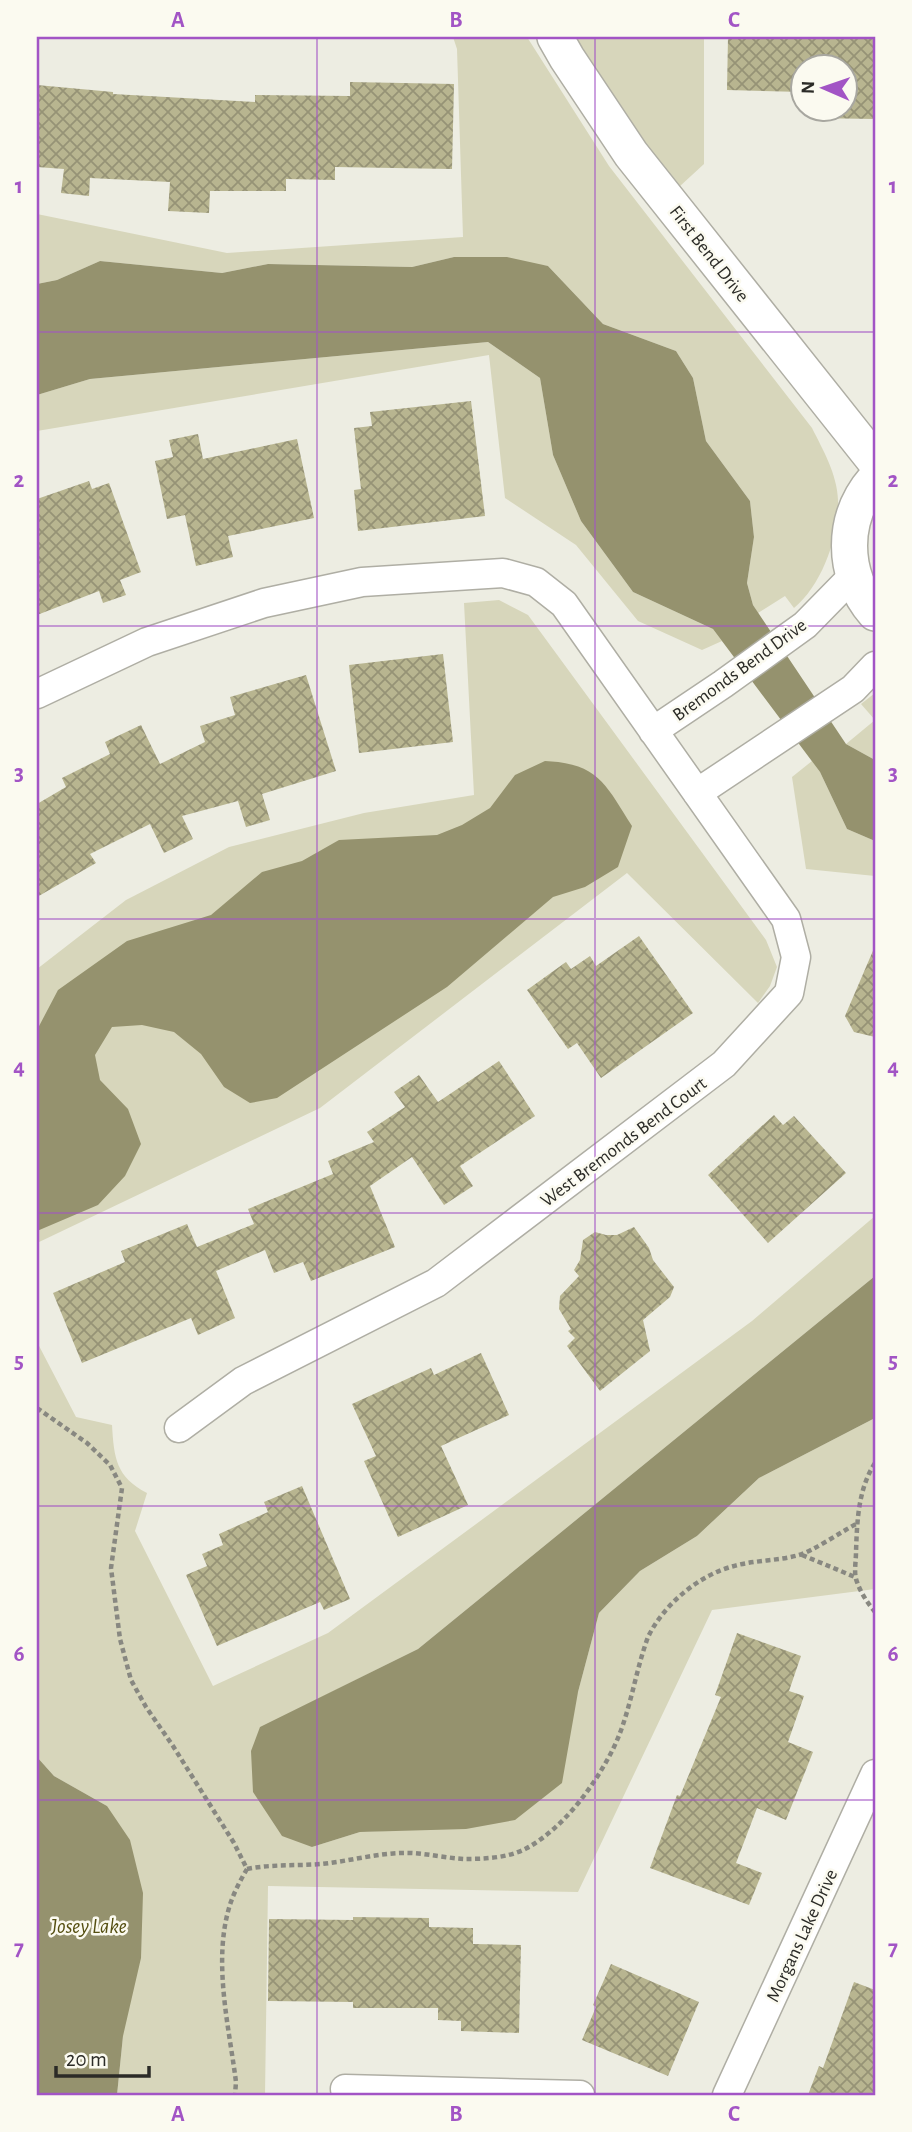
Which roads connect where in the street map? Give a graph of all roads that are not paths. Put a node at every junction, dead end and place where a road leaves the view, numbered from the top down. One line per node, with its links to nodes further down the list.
1 (555, 37): 2 (street, First Bend Drive)
2 (875, 461)
3 (875, 479): 4 (street)
4 (853, 576): 5 (street); 8 (street, Bremonds Bend Drive)
5 (875, 613)
6 (875, 666): 9 (street)
7 (37, 694): 8 (street, West Bremonds Bend Court)
8 (653, 731): 9 (street, West Bremonds Bend Court)
9 (697, 793): 10 (street, West Bremonds Bend Court)
10 (179, 1428)
11 (875, 1774): 14 (street, Morgans Lake Drive)
12 (345, 2089): 13 (street)
13 (580, 2095)
14 (727, 2095)

